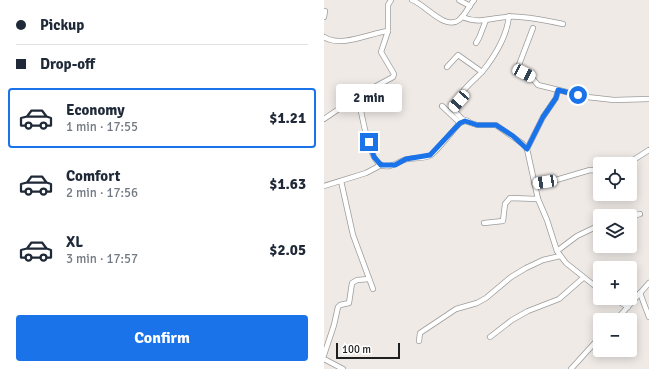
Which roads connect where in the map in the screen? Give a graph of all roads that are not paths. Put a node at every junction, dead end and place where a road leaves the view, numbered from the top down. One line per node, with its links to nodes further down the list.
1 (391, 0): 13 (street)
2 (412, 0): 9 (street)
3 (459, 0): 5 (street)
4 (474, 0): 5 (street)
5 (470, 6): 9 (street)
6 (325, 11): 8 (street)
7 (509, 16): 10 (street); 11 (street); 17 (street)
8 (324, 17)
9 (462, 17): 10 (street)
10 (486, 20): 15 (street)
11 (563, 24)
12 (533, 28): 18 (street)
13 (388, 31): 14 (street); 19 (street)
14 (324, 38)
15 (476, 44)
16 (447, 67): 17 (street)
17 (482, 72): 23 (street)
18 (558, 90): 20 (street); 25 (street)
19 (358, 96): 22 (street); 28 (street)
20 (649, 98)
21 (442, 106): 24 (street)
22 (324, 119)
23 (469, 122): 24 (street); 25 (street)
24 (460, 123): 28 (street)
25 (527, 149): 31 (street)
26 (649, 150): 27 (street)
27 (637, 158)
28 (381, 165): 30 (street)
29 (593, 170): 31 (street)
30 (341, 181): 32 (street); 41 (street)
31 (534, 183): 33 (street)
32 (324, 186)
33 (538, 199): 36 (street); 38 (street)
34 (640, 214): 35 (street)
35 (637, 215)
36 (484, 223)
37 (593, 229): 38 (street)
38 (557, 251): 39 (street)
39 (560, 256): 40 (street); 51 (street)
40 (583, 278): 43 (street); 50 (street)
41 (369, 279): 44 (street); 53 (street)
42 (649, 283): 45 (street)
43 (593, 285)
44 (373, 289)
45 (640, 293): 47 (street); 49 (street)
46 (625, 305): 47 (street)
47 (628, 307): 48 (street)
48 (622, 313)
49 (649, 317)
50 (490, 337)
51 (419, 341)
52 (593, 345): 56 (street)
53 (324, 355)
54 (324, 359): 55 (street)
55 (343, 369)
56 (571, 369)

